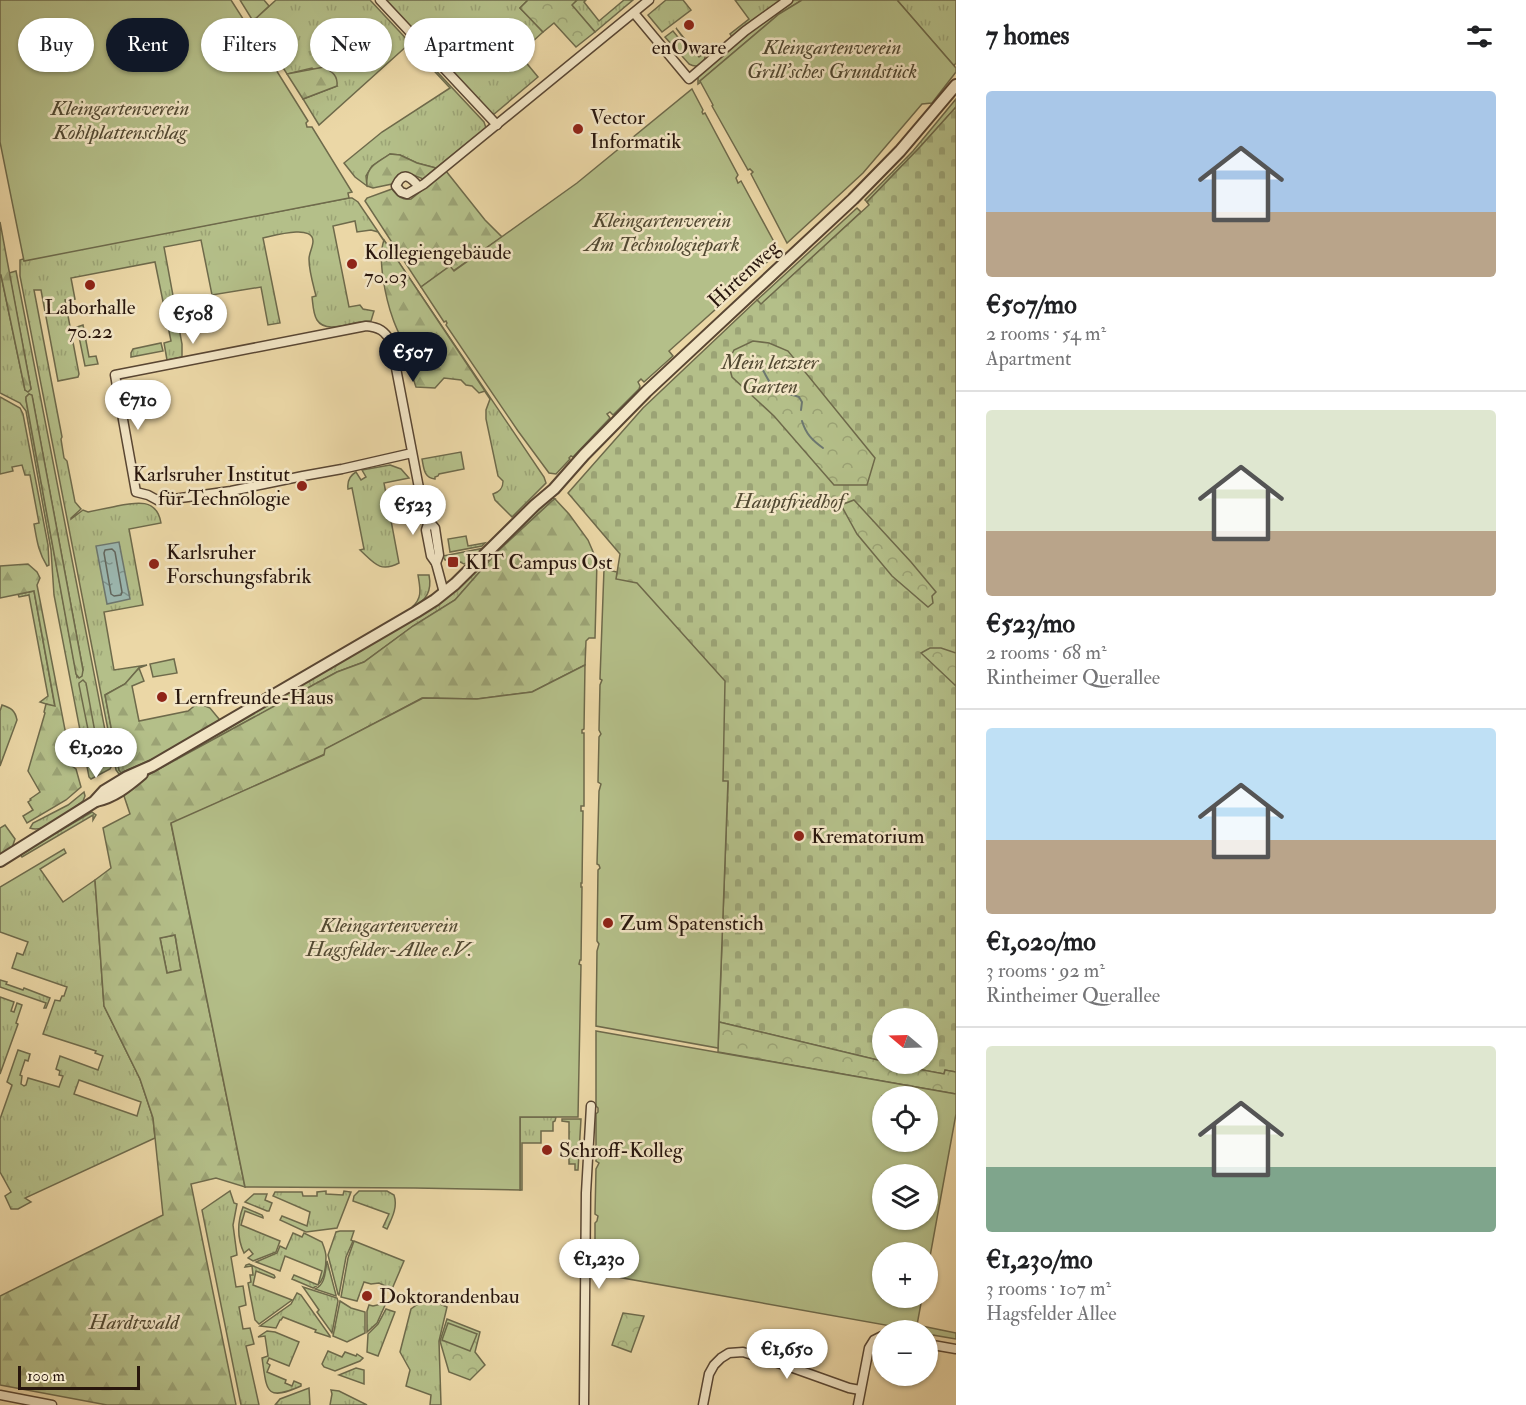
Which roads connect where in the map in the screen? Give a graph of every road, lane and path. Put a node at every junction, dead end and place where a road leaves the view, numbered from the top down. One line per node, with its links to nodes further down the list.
1 (380, 0): 6 (street)
2 (649, 0): 4 (street)
3 (788, 0): 4 (street)
4 (634, 13): 6 (street)
5 (956, 85): 9 (street, Hirtenweg)
6 (497, 125): 7 (street)
7 (419, 187)
8 (412, 453): 8 (street); 9 (street)
9 (444, 593): 10 (street, Hirtenweg)
10 (0, 861)
11 (591, 1106): 18 (street)
12 (872, 1343): 15 (street)
13 (938, 1346): 14 (street)
14 (956, 1349)
15 (860, 1390): 19 (street); 20 (street)
16 (0, 1395): 17 (street)
17 (52, 1405)
18 (584, 1405)
19 (703, 1405)
20 (858, 1405)

